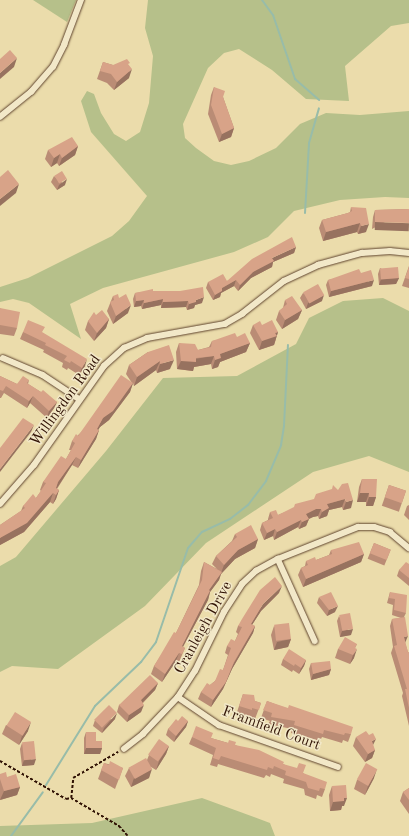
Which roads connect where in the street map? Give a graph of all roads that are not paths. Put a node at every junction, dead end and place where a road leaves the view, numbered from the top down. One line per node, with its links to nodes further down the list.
1 (81, 0): 2 (street)
2 (0, 117)
3 (409, 253): 5 (street, Willingdon Road)
4 (3, 358): 5 (street)
5 (79, 400): 6 (street, Willingdon Road)
6 (0, 504)
7 (409, 548): 8 (street, Cranleigh Drive)
8 (278, 559): 9 (street); 10 (street, Cranleigh Drive)
9 (315, 641)
10 (178, 697): 11 (street, Cranleigh Drive); 12 (street, Framfield Court)
11 (124, 749)
12 (338, 766)

